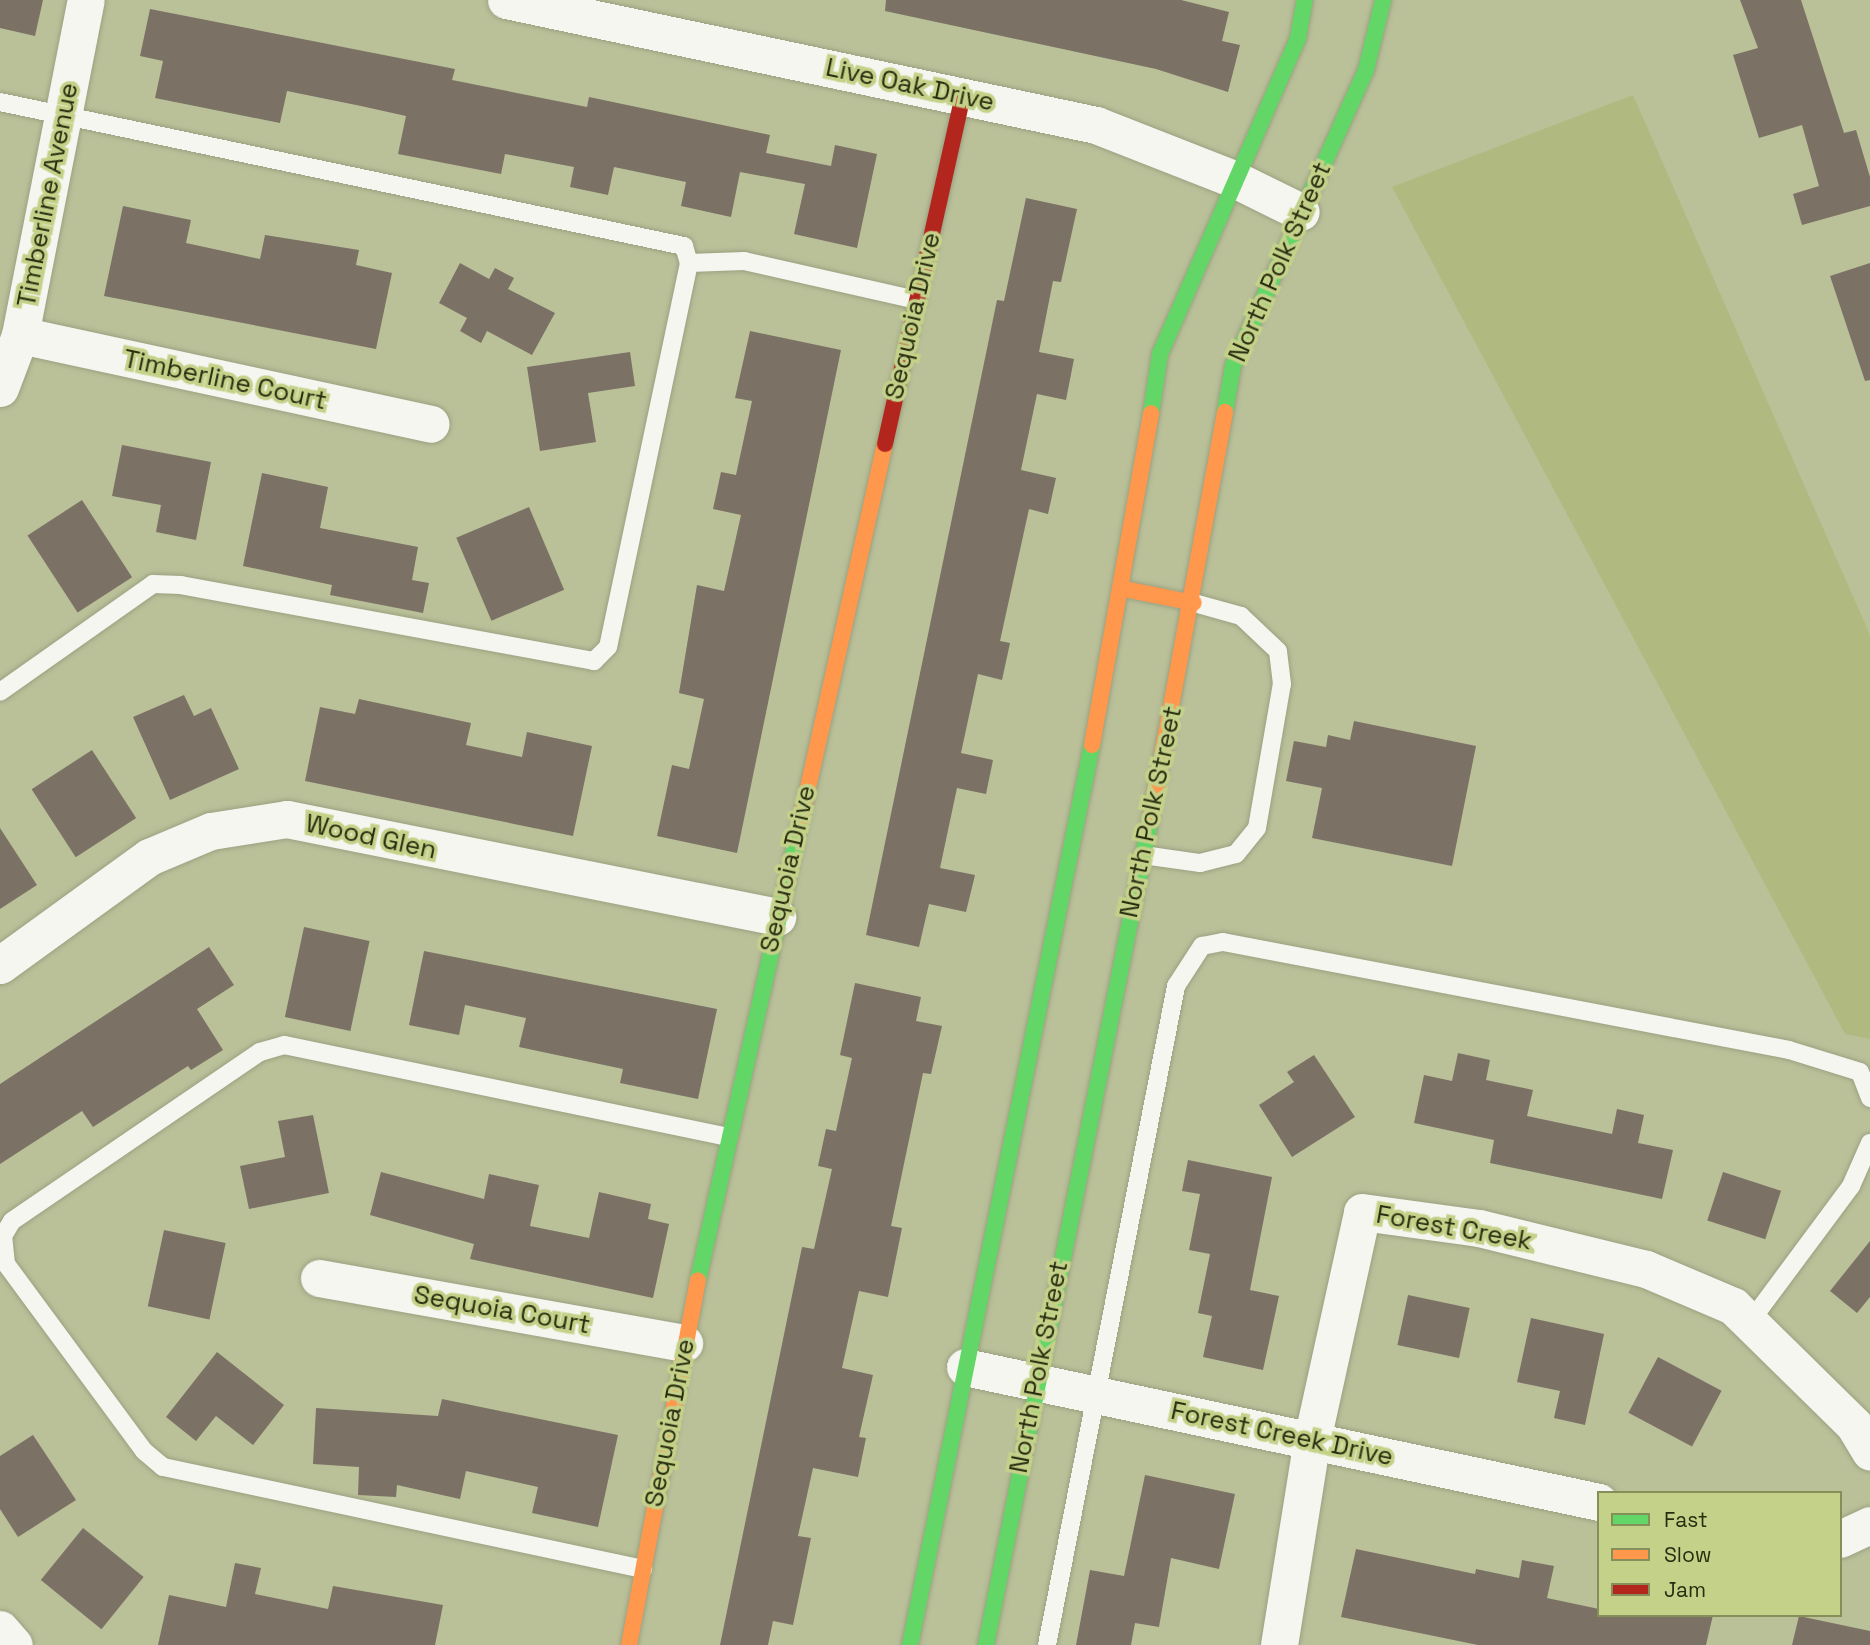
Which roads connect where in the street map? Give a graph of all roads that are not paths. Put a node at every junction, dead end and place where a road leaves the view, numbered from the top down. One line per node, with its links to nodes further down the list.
1 (86, 0): 7 (street, Timberline Avenue)
2 (506, 0): 5 (street, Live Oak Drive)
3 (1305, 0): 8 (main road)
4 (1382, 0): 9 (main road, North Polk Street)
5 (963, 96): 8 (street, Live Oak Drive); 11 (main road, Sequoia Drive)
6 (0, 102): 7 (lane)
7 (63, 116): 10 (lane); 12 (street, Timberline Avenue)
8 (1236, 180): 9 (street, Live Oak Drive); 15 (main road)
9 (1301, 212): 16 (main road, North Polk Street)
10 (689, 262): 11 (lane); 17 (lane)
11 (917, 300): 19 (main road, Sequoia Drive)
12 (20, 335): 13 (street, Timberline Avenue); 14 (street, Timberline Court)
13 (0, 388)
14 (430, 424)
15 (1124, 589): 16 (main road); 27 (main road)
16 (1194, 603): 18 (main road, North Polk Street); 18 (lane)
17 (0, 692)
18 (1143, 855): 28 (main road, North Polk Street)
19 (777, 917): 20 (street, Wood Glen); 22 (main road, Sequoia Drive)
20 (0, 965)
21 (1870, 1098): 29 (lane)
22 (729, 1137): 26 (main road, Sequoia Drive); 35 (lane)
23 (1870, 1143): 25 (lane)
24 (319, 1278): 26 (street, Sequoia Court)
25 (1750, 1322): 30 (street, Forest Creek); 31 (street, Forest Creek)
26 (684, 1343): 35 (main road, Sequoia Drive)
27 (965, 1367): 28 (street, Forest Creek Drive); 39 (main road)
28 (1035, 1382): 29 (street, Forest Creek Drive); 40 (main road, North Polk Street)
29 (1096, 1395): 30 (street, Forest Creek Drive); 41 (lane)
30 (1312, 1440): 32 (street, Forest Creek Drive); 42 (street, Forest Creek)
31 (1870, 1451)
32 (1597, 1502)
33 (1870, 1525): 34 (street)
34 (1842, 1538)
35 (643, 1569): 38 (main road, Sequoia Drive)
36 (0, 1629): 37 (street)
37 (14, 1645)
38 (629, 1645)
39 (910, 1645)
40 (986, 1645)
41 (1047, 1645)
42 (1279, 1645)

